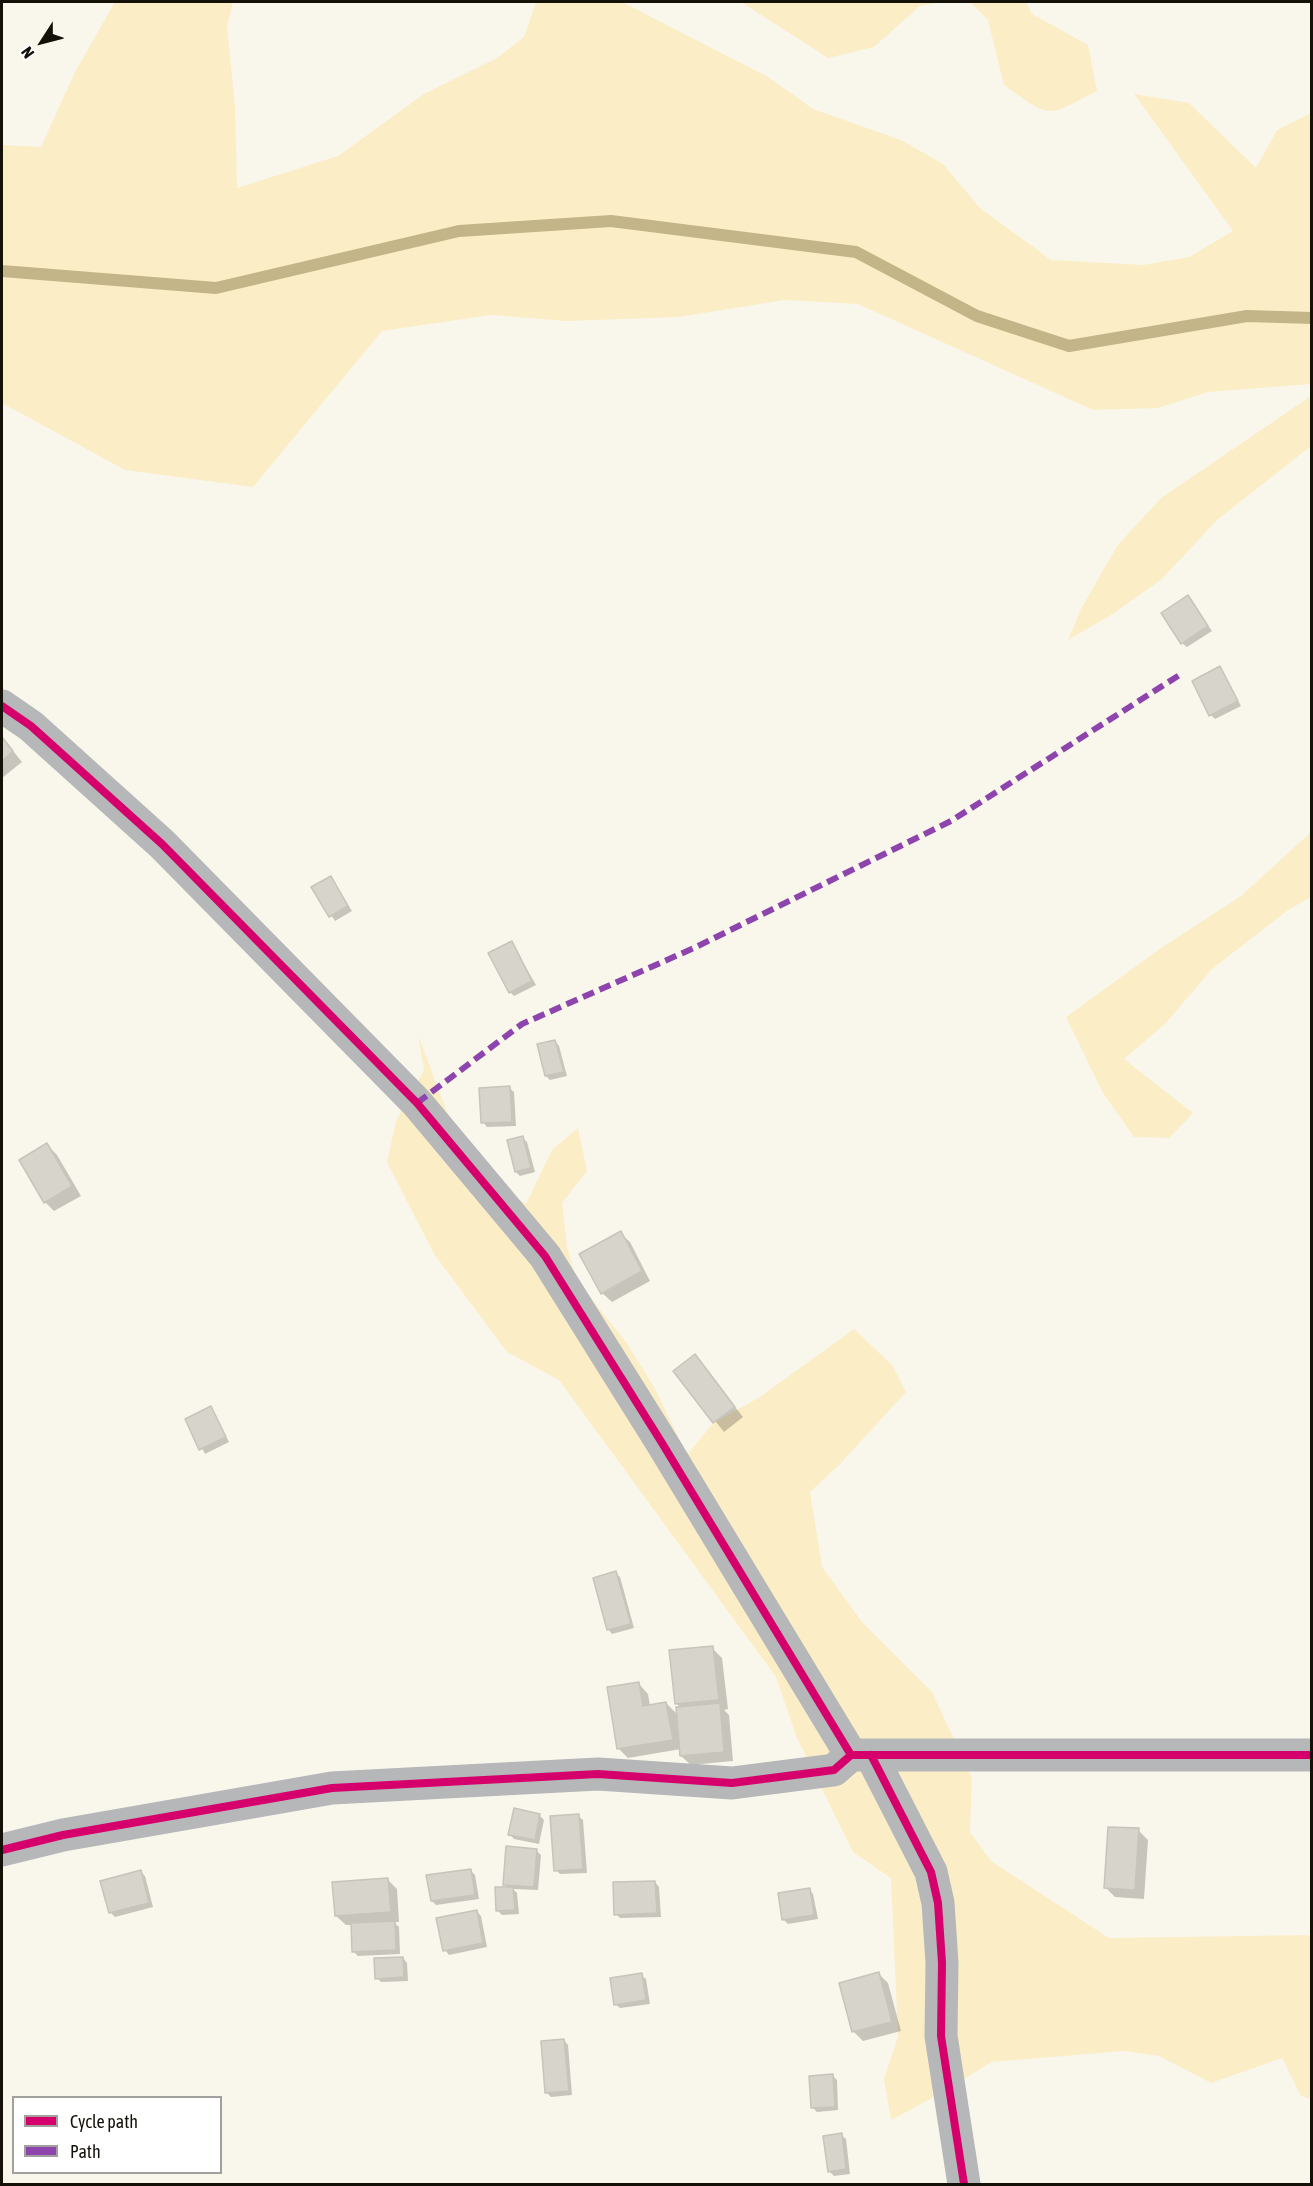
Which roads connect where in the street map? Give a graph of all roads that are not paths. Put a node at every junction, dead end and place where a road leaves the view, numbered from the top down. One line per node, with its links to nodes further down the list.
1 (2, 706): 2 (street)
2 (861, 1755): 3 (street); 4 (street); 5 (street)
3 (1311, 1755)
4 (2, 1850)
5 (964, 2184)

